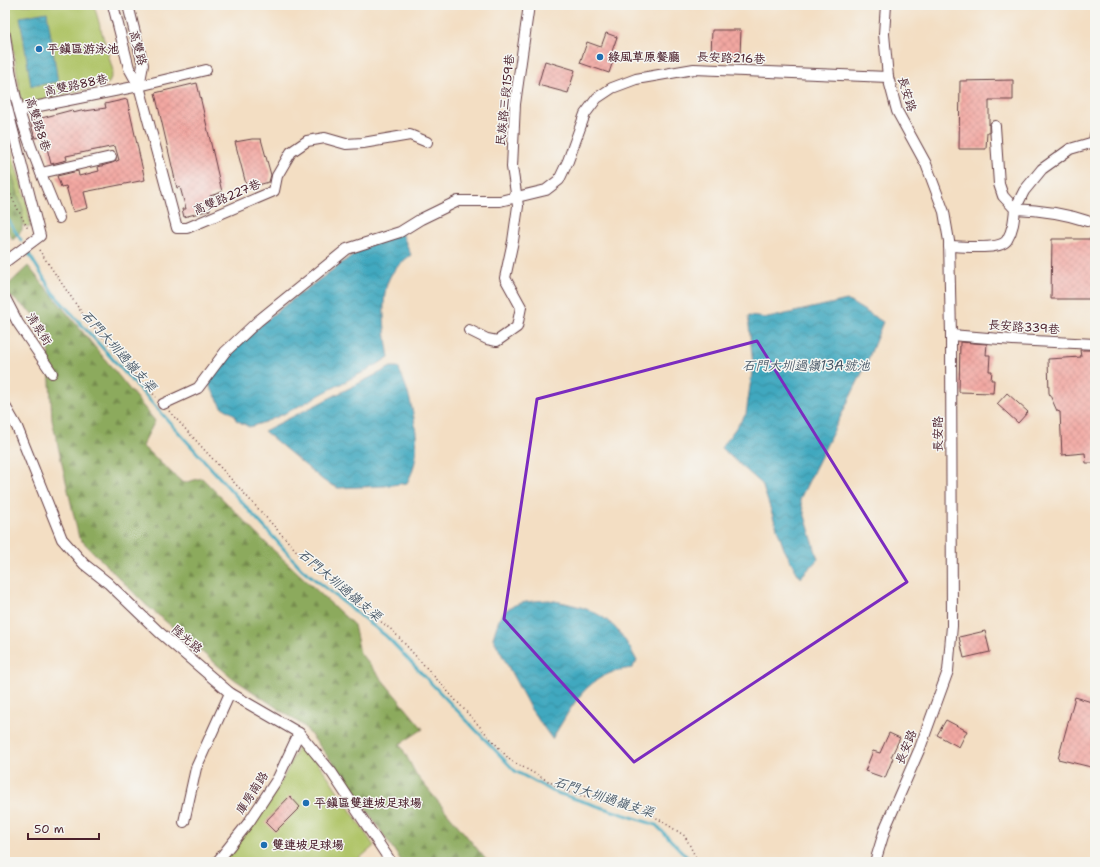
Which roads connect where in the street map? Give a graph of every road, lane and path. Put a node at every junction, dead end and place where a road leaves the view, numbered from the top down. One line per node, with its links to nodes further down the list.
1 (113, 5): 9 (street, 高雙路)
2 (128, 5): 9 (street, 高雙路)
3 (529, 5): 18 (street, 民族路三段159巷)
4 (886, 5): 8 (street, 長安路)
5 (5, 35): 6 (street, 高雙路8巷)
6 (7, 70): 11 (street, 高雙路8巷)
7 (206, 70): 9 (street, 高雙路88巷)
8 (888, 77): 18 (street, 長安路216巷); 23 (street, 長安路)
9 (139, 86): 11 (street, 高雙路88巷); 14 (street, 高雙路227巷)
10 (5, 100): 22 (street)
11 (19, 110): 16 (street, 高雙路8巷)
12 (995, 126): 19 (street)
13 (1095, 135): 19 (street)
14 (427, 142)
15 (111, 157): 16 (street)
16 (41, 173): 20 (street, 高雙路8巷)
17 (5, 184): 22 (path)
18 (516, 198): 26 (street, 民族路三段159巷); 30 (street, 長安路216巷)
19 (1015, 209): 21 (street); 23 (street)
20 (59, 218)
21 (1087, 221)
22 (34, 241): 24 (street); 30 (path)
23 (949, 246): 27 (street, 長安路)
24 (5, 262)
25 (5, 298): 29 (street, 清泉街)
26 (469, 330)
27 (951, 335): 28 (street, 長安路339巷); 38 (street, 長安路)
28 (1095, 344)
29 (52, 372)
30 (163, 404): 37 (path)
31 (5, 406): 32 (street, 陸光路)
32 (230, 693): 33 (street, 陸光路); 34 (street)
33 (299, 733): 35 (street, 庫房南路); 36 (street, 陸光路)
34 (184, 822)
35 (217, 862)
36 (391, 862)
37 (698, 862)
38 (875, 862)

